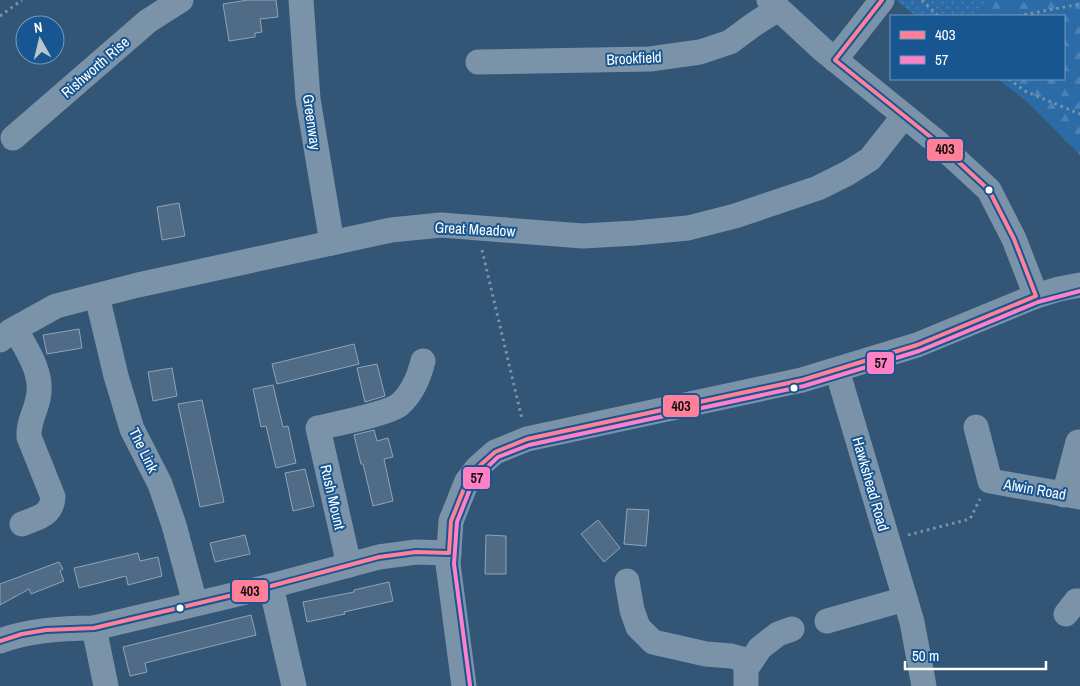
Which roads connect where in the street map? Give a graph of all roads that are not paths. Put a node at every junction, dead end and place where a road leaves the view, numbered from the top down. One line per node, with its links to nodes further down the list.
1 (181, 0): 8 (street, Rishworth Rise)
2 (301, 0): 9 (street, Greenway)
3 (882, 0): 5 (street)
4 (774, 4): 5 (street); 6 (street, Brookfield)
5 (836, 60): 7 (street)
6 (478, 62)
7 (904, 116): 9 (street, Great Meadow); 12 (street)
8 (13, 138)
9 (332, 243): 11 (street, Great Meadow)
10 (1080, 285): 12 (street)
11 (97, 296): 13 (street, Great Meadow); 25 (street, The Link)
12 (1036, 296): 15 (street)
13 (7, 335): 19 (street)
14 (423, 361): 21 (street, Rush Mount)
15 (838, 370): 20 (street); 24 (street, Hawkshead Road)
16 (976, 427): 18 (street, Alwin Road)
17 (1080, 442): 18 (street)
18 (1072, 496)
19 (22, 524)
20 (449, 553): 21 (street); 33 (street)
21 (349, 565): 23 (street)
22 (627, 581): 30 (street)
23 (271, 586): 25 (street); 32 (street)
24 (905, 599): 26 (street); 35 (street, Hawkshead Road)
25 (195, 603): 27 (street)
26 (828, 621)
27 (94, 628): 29 (street); 31 (street)
28 (792, 629): 30 (street)
29 (0, 641)
30 (750, 661): 34 (street)
31 (106, 686)
32 (294, 686)
33 (464, 686)
34 (746, 686)
35 (924, 686)

